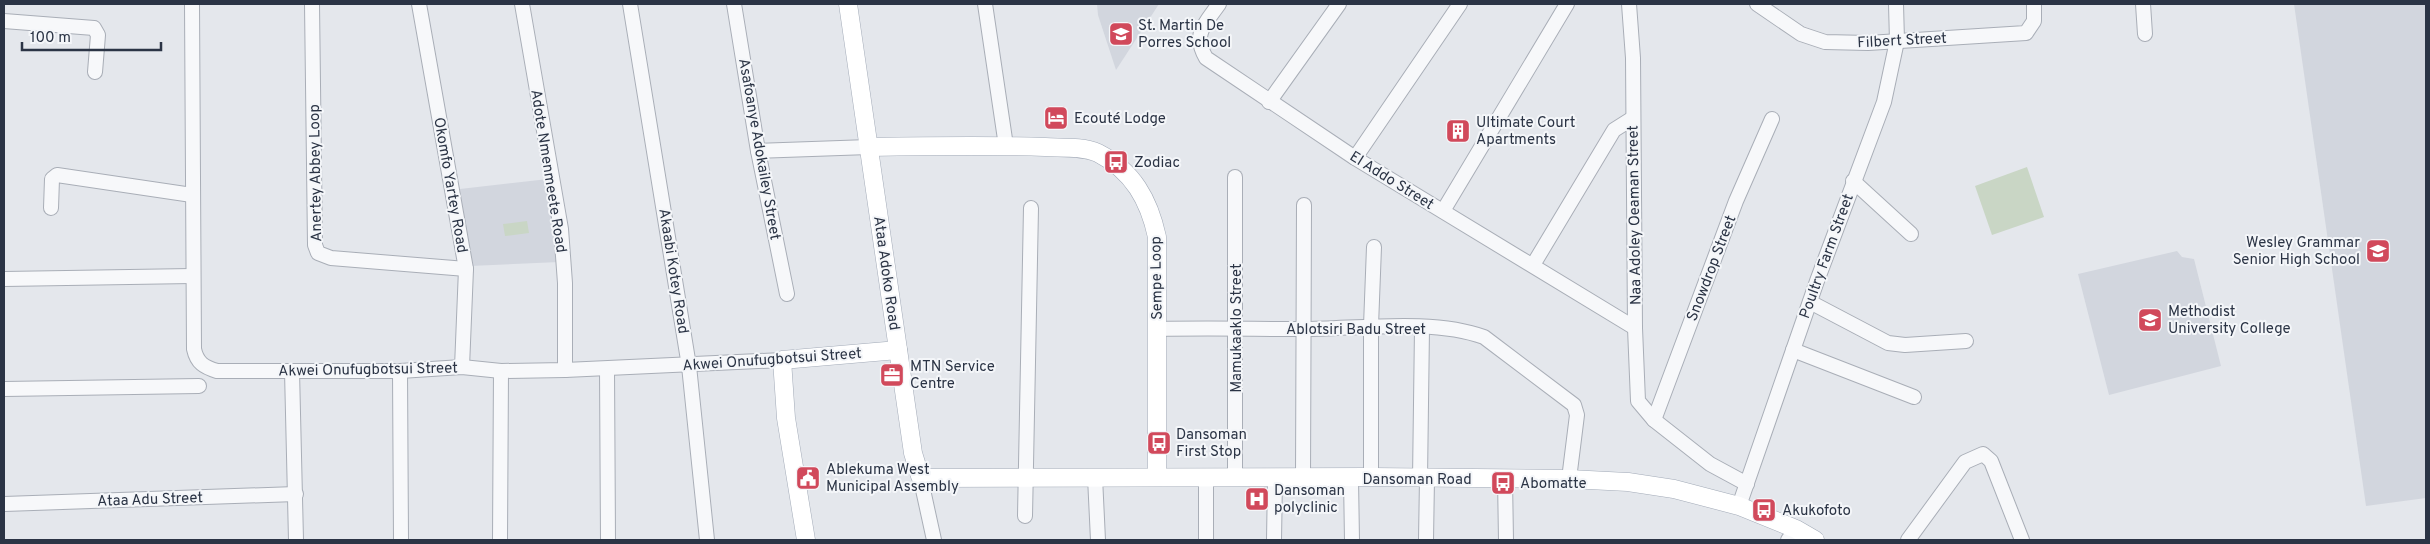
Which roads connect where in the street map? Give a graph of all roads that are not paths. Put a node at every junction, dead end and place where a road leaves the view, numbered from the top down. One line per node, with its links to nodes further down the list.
1 (192, 4): 32 (street, Akwei Onufugbotsui Street)
2 (312, 4): 40 (street, Anertey Abbey Loop)
3 (419, 4): 40 (street, Okomfo Yartey Road)
4 (522, 4): 58 (street, Adote Nmenmeete Road)
5 (630, 4): 55 (street, Akaabi Kotey Road)
6 (734, 4): 28 (street, Asafoanye Adokailey Street)
7 (848, 4): 27 (main road, Ataa Adoko Road)
8 (985, 4): 26 (street)
9 (1219, 4): 23 (street, El Addo Street)
10 (1339, 4): 23 (street)
11 (1460, 4): 29 (street)
12 (1567, 4): 36 (street)
13 (1629, 4): 24 (street, Naa Adoley Oeaman Street)
14 (1757, 4): 18 (street, Filbert Street)
15 (1896, 4): 21 (street, Poultry Farm Street)
16 (2034, 4): 21 (street, Filbert Street)
17 (2143, 4): 20 (street)
18 (1770, 8): 21 (street, Filbert Street)
19 (4, 21): 22 (street)
20 (2145, 34)
21 (1897, 41): 31 (street, Poultry Farm Street)
22 (95, 72)
23 (1269, 102): 29 (street, El Addo Street)
24 (1633, 118): 39 (street); 49 (street, Naa Adoley Oeaman Street)
25 (1772, 119): 65 (street, Snowdrop Street)
26 (1006, 146): 27 (main road, Sempe Loop); 47 (main road, Sempe Loop)
27 (869, 147): 28 (street); 52 (main road, Ataa Adoko Road)
28 (758, 151): 43 (street, Asafoanye Adokailey Street)
29 (1355, 158): 36 (street, El Addo Street)
30 (1235, 178): 46 (street, Mamukaaklo Street)
31 (1853, 181): 37 (street); 44 (street, Poultry Farm Street)
32 (192, 195): 34 (street); 41 (street, Akwei Onufugbotsui Street)
33 (1304, 205): 50 (street)
34 (51, 208)
35 (1031, 208): 68 (street)
36 (1443, 211): 39 (street, El Addo Street)
37 (1911, 234)
38 (1374, 247): 45 (street)
39 (1533, 265): 49 (street, El Addo Street)
40 (466, 269): 56 (street, Okomfo Yartey Road)
41 (192, 276): 42 (street); 59 (street, Akwei Onufugbotsui Street)
42 (4, 278)
43 (787, 294)
44 (1810, 302): 51 (street); 53 (street, Poultry Farm Street)
45 (1371, 326): 48 (street, Ablotsiri Badu Street); 50 (street, Ablotsiri Badu Street); 70 (street)
46 (1236, 327): 47 (street, Ablotsiri Badu Street); 50 (street, Ablotsiri Badu Street); 72 (street, Mamukaaklo Street)
47 (1158, 328): 67 (main road, Sempe Loop)
48 (1422, 328): 76 (street); 78 (street, Ablotsiri Badu Street)
49 (1635, 328): 65 (street, Naa Adoley Oeaman Street)
50 (1303, 329): 74 (street)
51 (1966, 342)
52 (898, 350): 54 (main road, Akwei Onufugbotsui Street); 66 (main road, Ataa Adoko Road)
53 (1793, 350): 64 (street); 79 (street, Poultry Farm Street)
54 (782, 360): 55 (street, Akwei Onufugbotsui Street); 90 (main road)
55 (689, 366): 57 (street, Akwei Onufugbotsui Street); 89 (street, Akaabi Kotey Road)
56 (462, 367): 60 (street, Akwei Onufugbotsui Street); 61 (street, Akwei Onufugbotsui Street)
57 (607, 369): 58 (street, Akwei Onufugbotsui Street); 88 (street)
58 (565, 370): 61 (street, Akwei Onufugbotsui Street)
59 (292, 371): 60 (street, Akwei Onufugbotsui Street); 80 (street)
60 (400, 371): 86 (street)
61 (501, 371): 87 (street)
62 (199, 386): 63 (street)
63 (4, 389)
64 (1914, 397)
65 (1654, 420): 79 (street, Naa Adoley Oeaman Street)
66 (920, 476): 68 (main road, Dansoman Road); 91 (street, Ataa Adoko Road)
67 (1157, 476): 69 (main road, Dansoman Road); 71 (main road, Dansoman Road)
68 (1027, 477): 69 (main road, Dansoman Road); 83 (street)
69 (1095, 477): 92 (street)
70 (1371, 477): 75 (main road, Dansoman Road); 76 (main road, Dansoman Road)
71 (1206, 478): 72 (main road, Dansoman Road); 93 (street)
72 (1235, 478): 73 (main road, Dansoman Road)
73 (1275, 479): 74 (main road, Dansoman Road); 94 (street)
74 (1303, 479): 75 (main road, Dansoman Road)
75 (1351, 479): 95 (street)
76 (1424, 479): 77 (main road, Dansoman Road); 96 (street)
77 (1505, 479): 78 (main road, Dansoman Road); 97 (street)
78 (1569, 479): 82 (main road, Dansoman Road)
79 (1747, 484): 82 (street, Poultry Farm Street)
80 (296, 494): 81 (street, Ataa Adu Street); 85 (street)
81 (4, 504)
82 (1739, 506): 84 (main road, Dansoman Road)
83 (1025, 516)
84 (1792, 535): 98 (main road, Dansoman Road)
85 (296, 540)
86 (401, 540)
87 (500, 540)
88 (608, 540)
89 (707, 540)
90 (806, 540)
91 (934, 540)
92 (1098, 540)
93 (1206, 540)
94 (1274, 540)
95 (1352, 540)
96 (1426, 540)
97 (1506, 540)
98 (1815, 540)
99 (1908, 540): 100 (street)
100 (2022, 540)

